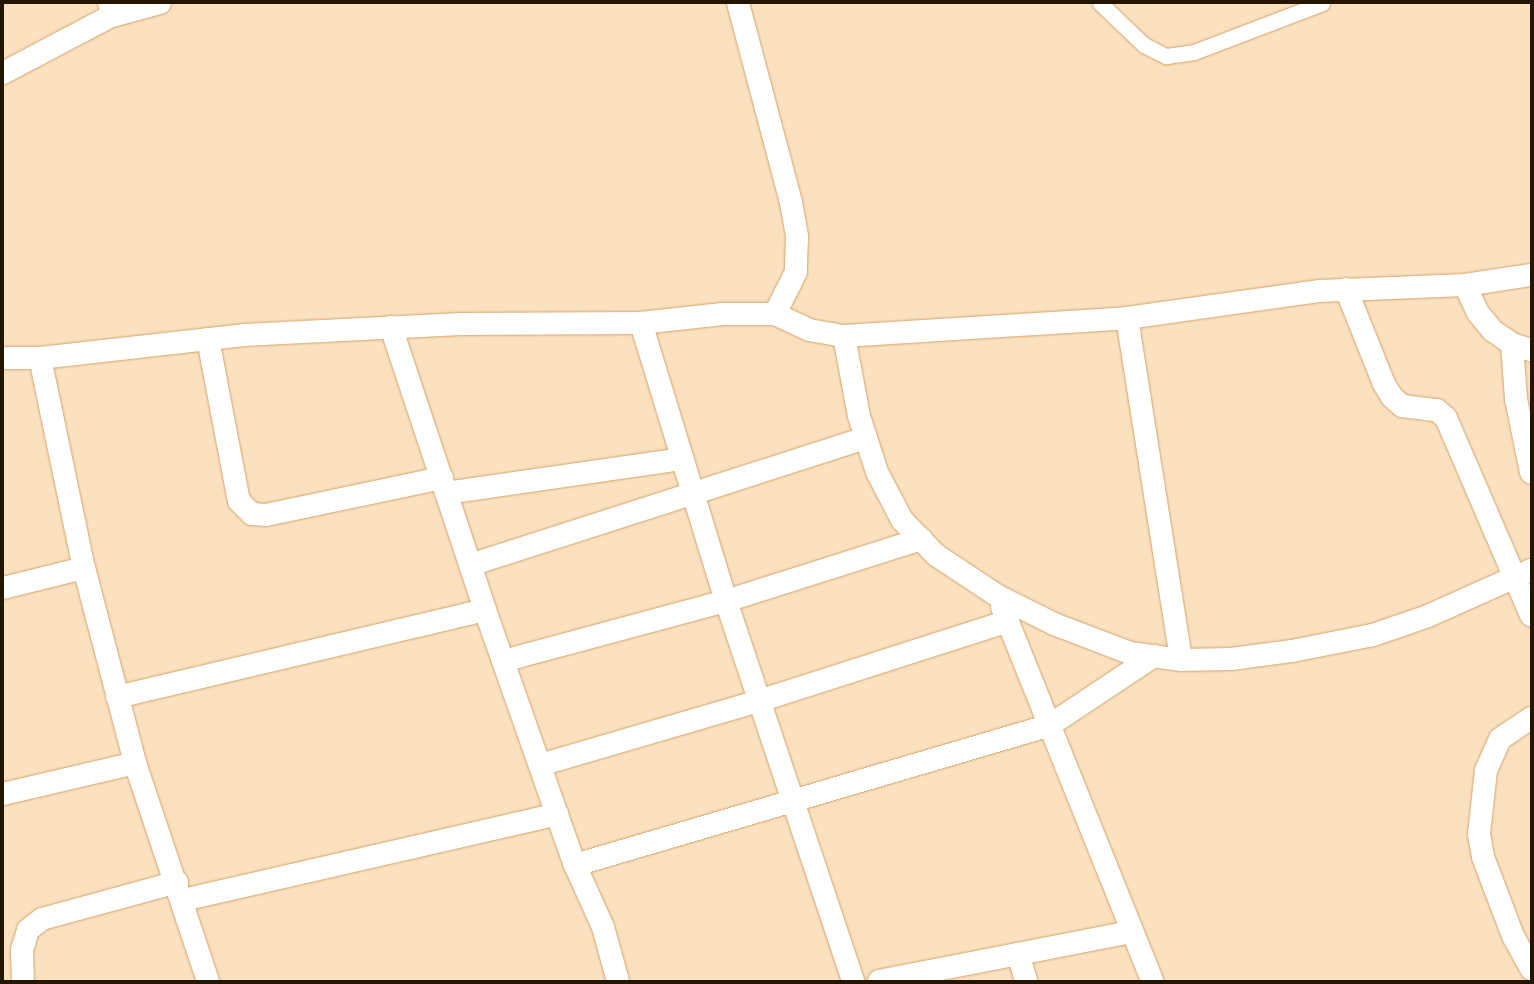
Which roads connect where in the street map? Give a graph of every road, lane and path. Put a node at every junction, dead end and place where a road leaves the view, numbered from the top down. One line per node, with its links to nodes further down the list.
1 (160, 3): 5 (street)
2 (738, 3): 10 (street)
3 (1100, 3): 4 (lane)
4 (1322, 3)
5 (107, 10): 6 (street)
6 (3, 73)
7 (1531, 275): 8 (street)
8 (1465, 285): 9 (street); 16 (street)
9 (1346, 289): 11 (street); 27 (street)
10 (775, 314): 12 (street); 14 (street)
11 (1127, 318): 14 (street); 35 (street)
12 (641, 323): 13 (street); 20 (street)
13 (391, 327): 15 (street); 22 (street)
14 (844, 336): 19 (street)
15 (208, 339): 18 (street); 22 (street)
16 (1521, 347): 21 (street)
17 (3, 358): 18 (street)
18 (40, 358): 26 (street)
19 (866, 438): 23 (street); 24 (street)
20 (683, 459): 22 (street); 23 (street)
21 (1531, 472)
22 (444, 485): 25 (street)
23 (694, 495): 25 (street); 30 (street)
24 (921, 539): 29 (street); 30 (street)
25 (470, 565): 31 (street)
26 (84, 568): 28 (street); 37 (street)
27 (1524, 573): 32 (street); 35 (street)
28 (3, 588)
29 (998, 596): 33 (street); 34 (street)
30 (726, 601): 36 (street); 38 (street)
31 (485, 610): 36 (street); 37 (street)
32 (1531, 615)
33 (1008, 621): 38 (street); 40 (street)
34 (1154, 656): 35 (street); 40 (street)
35 (1181, 660)
36 (503, 661): 42 (street)
37 (117, 697): 41 (street)
38 (759, 700): 42 (street); 44 (street)
39 (1531, 718): 50 (street)
40 (1050, 725): 44 (street); 48 (street)
41 (135, 763): 43 (street); 47 (street)
42 (540, 765): 45 (street)
43 (3, 794)
44 (793, 802): 46 (street); 54 (street)
45 (557, 814): 46 (street); 47 (street)
46 (575, 865): 53 (street)
47 (180, 891): 51 (street); 52 (street)
48 (1132, 932): 49 (street); 57 (street)
49 (1018, 954): 55 (street); 56 (street)
50 (1531, 969)
51 (23, 981)
52 (208, 981)
53 (618, 981)
54 (853, 981)
55 (879, 981)
56 (1026, 981)
57 (1152, 981)

